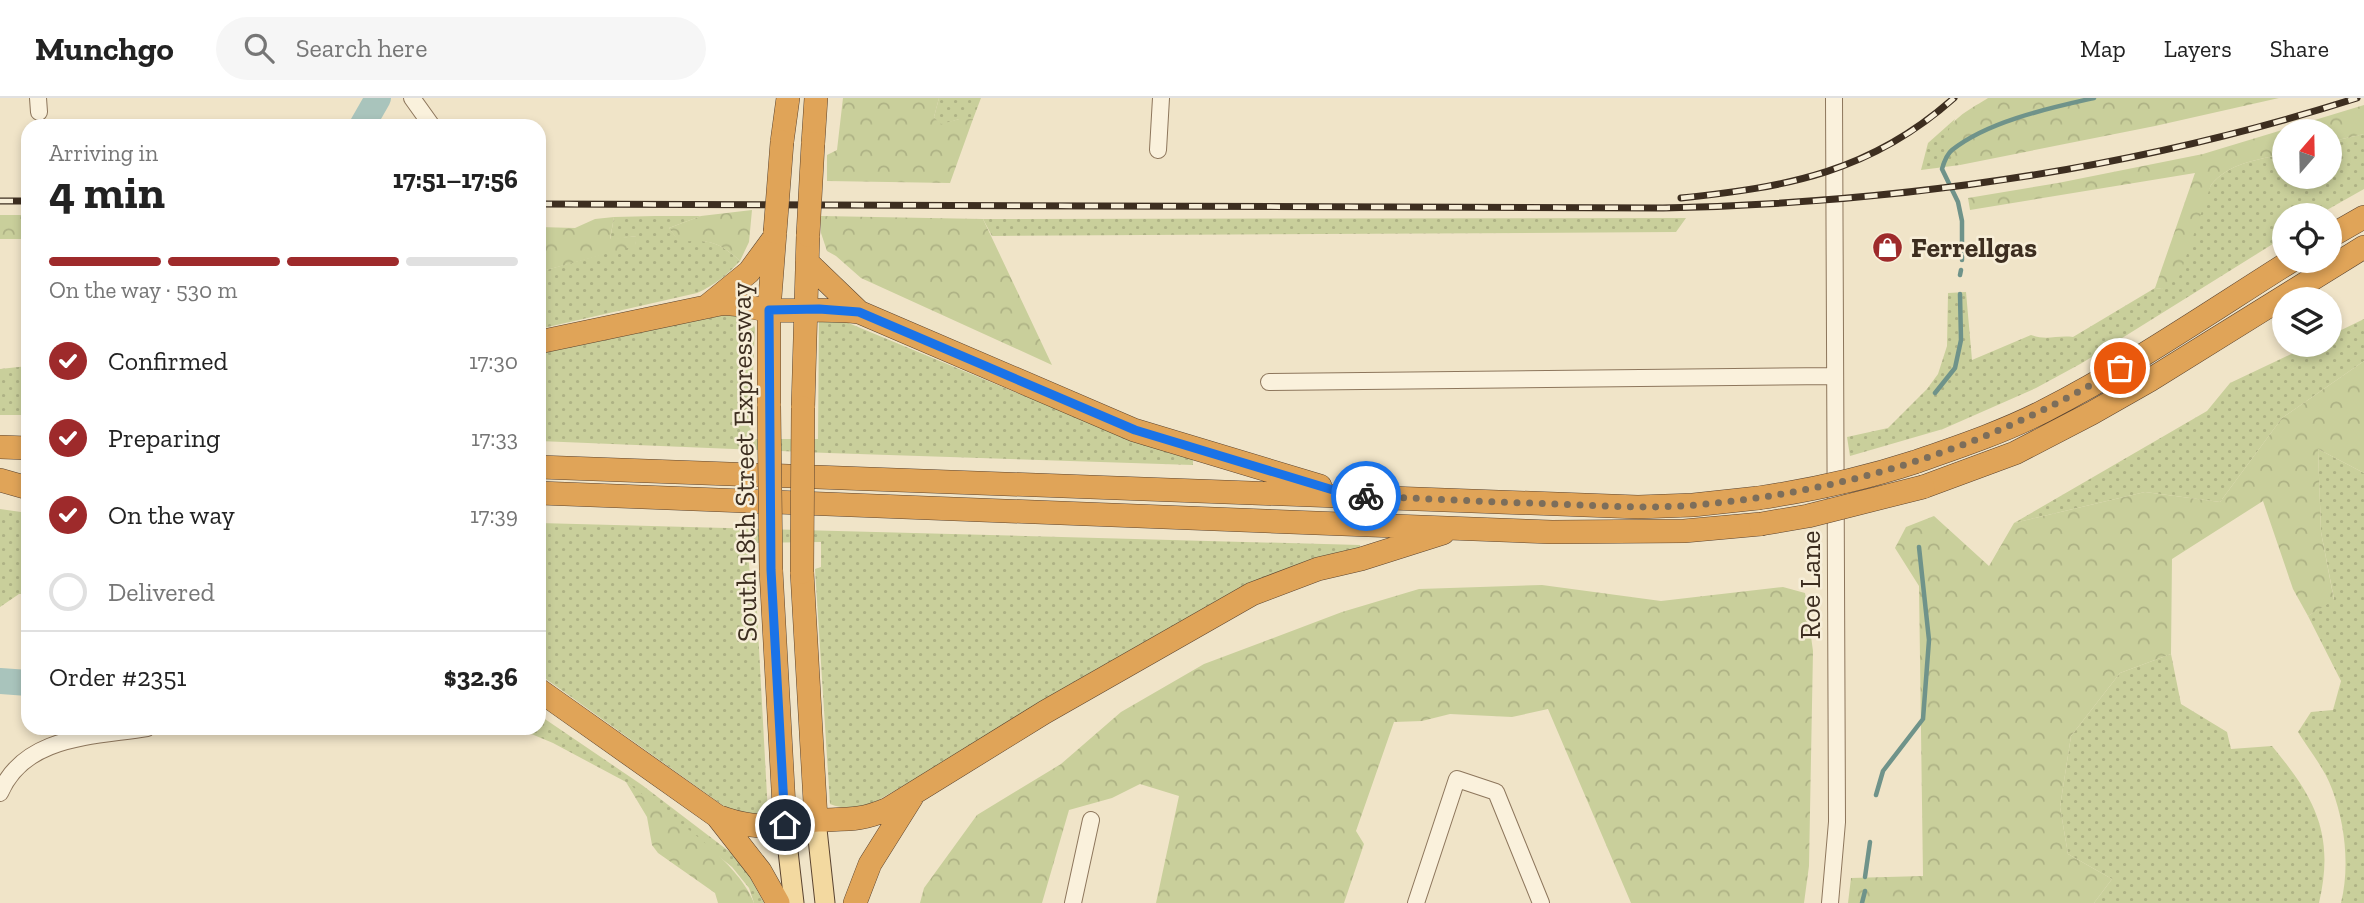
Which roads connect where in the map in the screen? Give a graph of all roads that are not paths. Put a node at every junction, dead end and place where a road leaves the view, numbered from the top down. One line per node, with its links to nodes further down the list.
1 (412, 98): 6 (street)
2 (788, 98): 10 (highway, South 18th Street Expressway, bridge)
3 (816, 98): 12 (highway, South 18th Street Expressway, bridge)
4 (1161, 98): 7 (street)
5 (1834, 98): 19 (street, Roe Lane)
6 (427, 119)
7 (1158, 150)
8 (2364, 216): 9 (highway)
9 (2342, 229)
10 (774, 235): 14 (highway); 16 (highway, South 18th Street Expressway)
11 (2364, 247): 30 (highway, bridge)
12 (807, 262): 15 (highway, South 18th Street Expressway); 17 (highway)
13 (2272, 273): 29 (highway, bridge)
14 (706, 307): 16 (highway); 18 (highway)
15 (805, 309): 16 (highway); 17 (highway); 36 (highway, South 18th Street Expressway, bridge)
16 (769, 310): 38 (highway, South 18th Street Expressway, bridge)
17 (859, 312): 29 (highway)
18 (546, 341)
19 (1835, 376): 20 (street); 46 (street, Roe Lane)
20 (1269, 382)
21 (0, 447): 22 (highway)
22 (21, 448)
23 (546, 467): 29 (highway)
24 (0, 474): 25 (highway)
25 (21, 475)
26 (0, 480): 27 (highway)
27 (21, 486)
28 (546, 493): 30 (highway)
29 (1353, 496)
30 (1459, 528): 33 (highway)
31 (546, 695): 35 (highway)
32 (102, 735): 34 (street)
33 (915, 791): 36 (highway); 42 (highway)
34 (0, 793)
35 (717, 816): 38 (highway); 39 (highway)
36 (816, 820): 38 (highway); 41 (main road)
37 (1091, 820): 43 (street)
38 (785, 825): 40 (main road)
39 (778, 903)
40 (794, 903)
41 (825, 903)
42 (855, 903)
43 (1073, 903)
44 (1416, 903): 45 (street)
45 (1541, 903)
46 (1830, 903)

